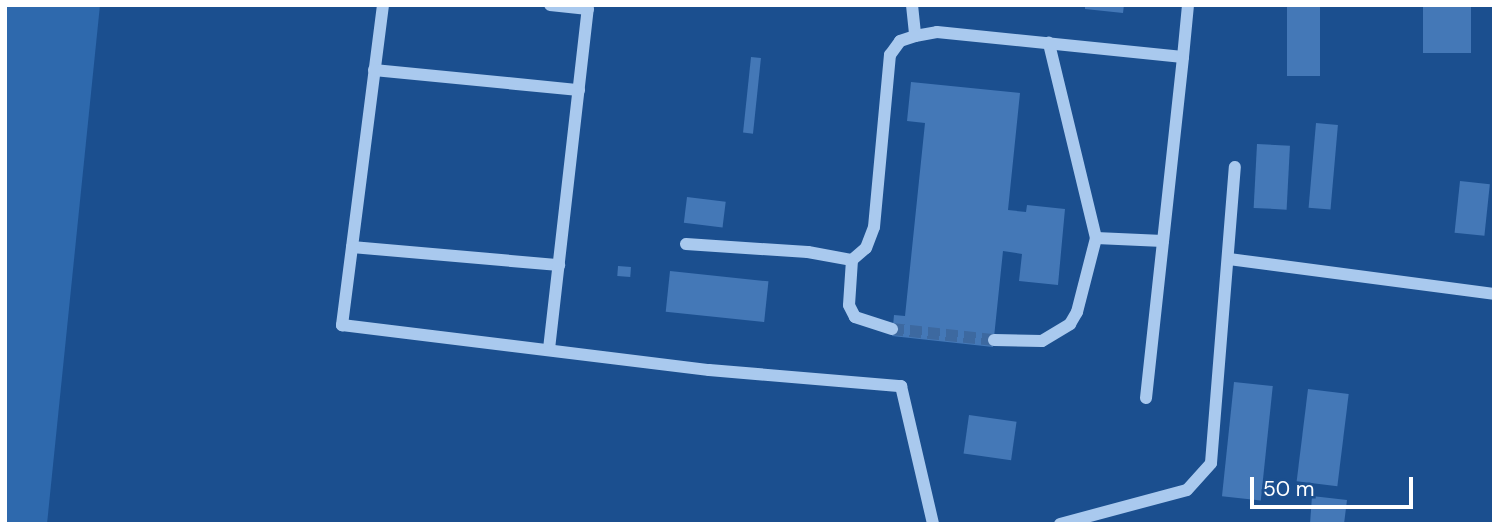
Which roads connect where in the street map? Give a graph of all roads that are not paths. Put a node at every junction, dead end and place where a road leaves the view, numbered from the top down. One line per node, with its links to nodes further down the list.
1 (383, 5): 8 (lane)
2 (550, 5): 9 (lane)
3 (912, 5): 5 (lane)
4 (1188, 5): 7 (lane)
5 (915, 36): 6 (lane); 16 (lane)
6 (1049, 43): 7 (lane); 11 (lane)
7 (1183, 57): 12 (lane)
8 (374, 70): 9 (lane); 14 (lane)
9 (579, 90): 17 (lane)
10 (1235, 167): 15 (lane)
11 (1096, 238): 12 (lane); 20 (lane)
12 (1163, 240): 22 (lane)
13 (686, 244): 16 (lane)
14 (352, 247): 17 (lane); 21 (lane)
15 (1229, 258): 18 (lane); 24 (lane)
16 (852, 260): 19 (lane)
17 (559, 265): 21 (lane)
18 (1494, 294)
19 (892, 329)
20 (994, 340)
21 (549, 349): 23 (lane)
22 (1146, 398)
23 (933, 524)
24 (1060, 524)

